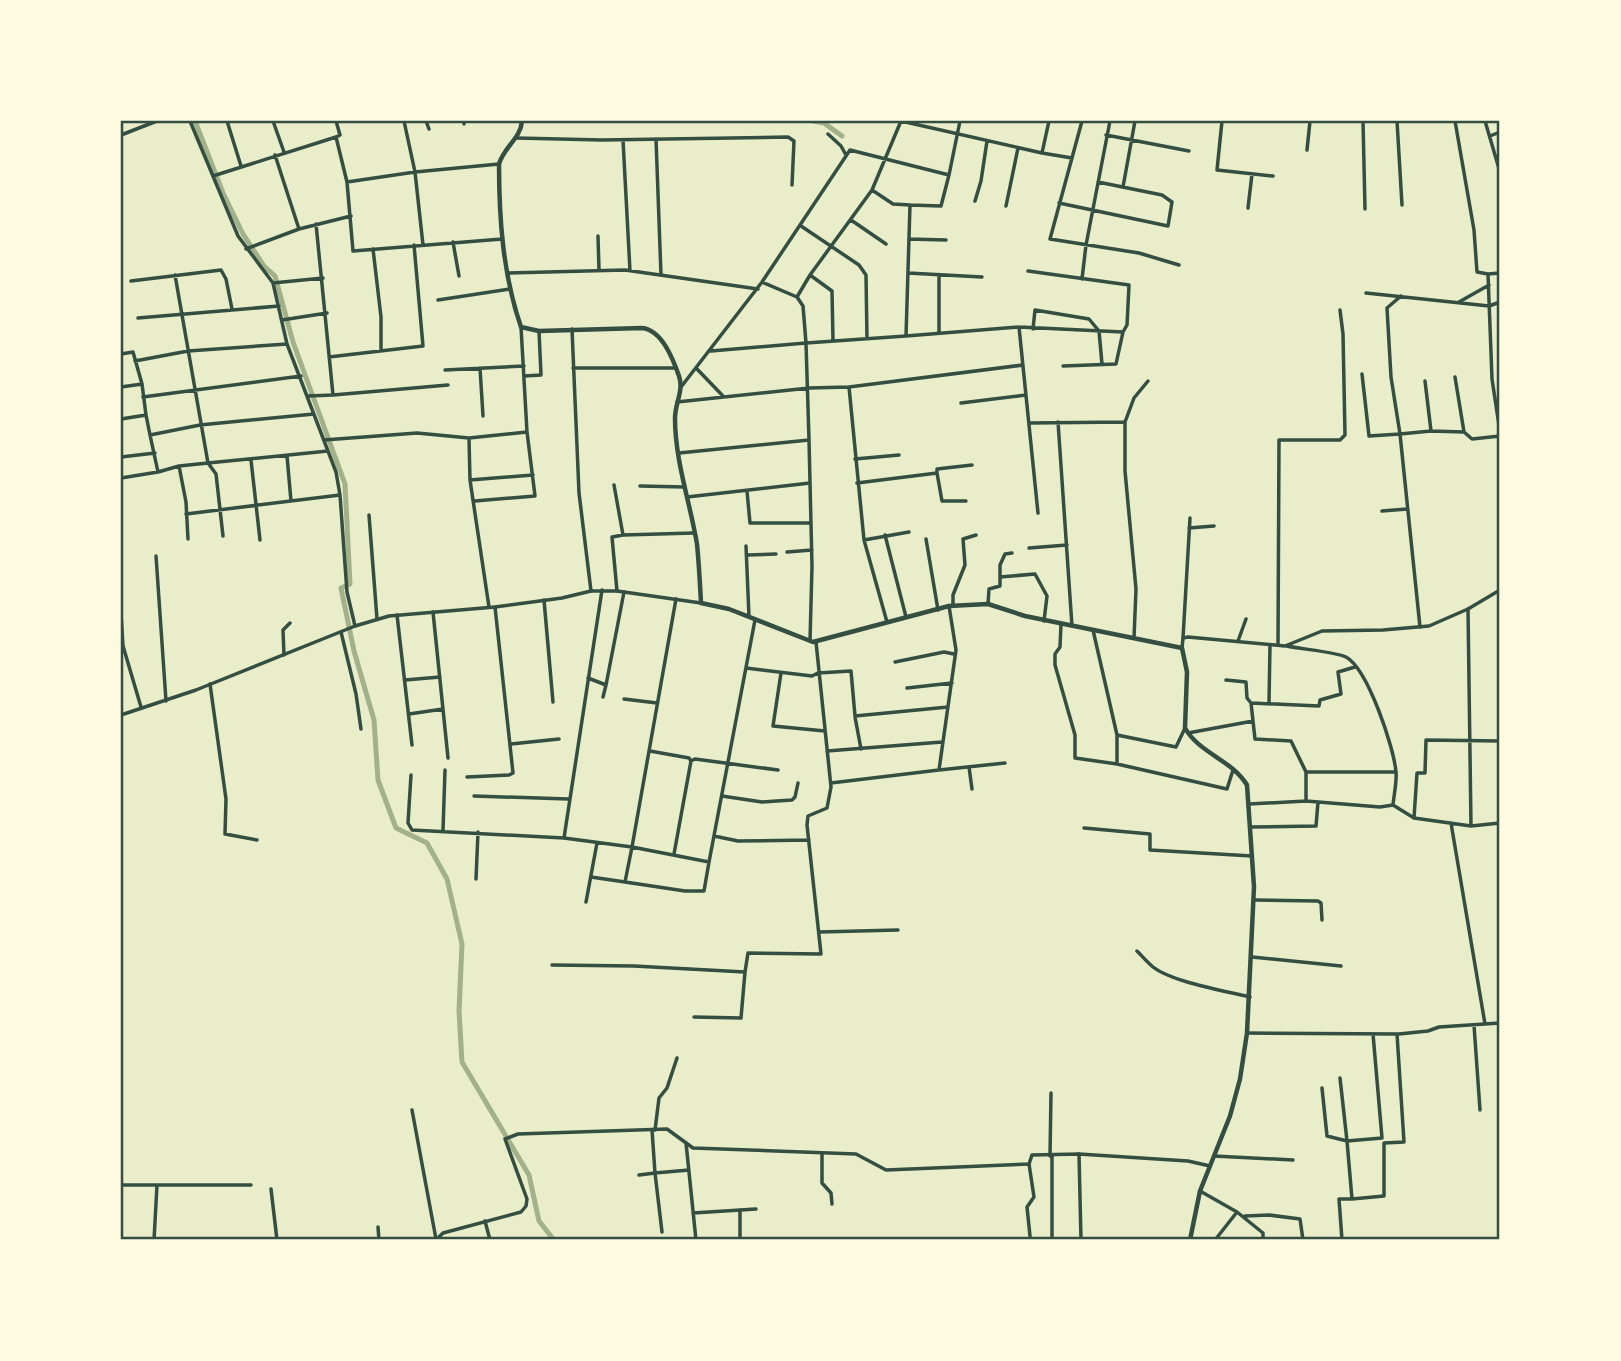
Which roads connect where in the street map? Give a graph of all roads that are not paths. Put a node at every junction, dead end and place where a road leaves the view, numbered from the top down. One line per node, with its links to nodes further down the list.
1 (157, 121): 23 (street)
2 (190, 121): 49 (street)
3 (227, 121): 43 (street)
4 (274, 121): 36 (street)
5 (336, 121): 27 (street)
6 (404, 121): 45 (street)
7 (426, 121): 20 (street)
8 (522, 121): 28 (main road)
9 (960, 121): 24 (street)
10 (1049, 121): 37 (street)
11 (1082, 121): 41 (street)
12 (1110, 121): 25 (street)
13 (1135, 121): 31 (street)
14 (1222, 121): 47 (street)
15 (1310, 121): 34 (street)
16 (1363, 121): 62 (street)
17 (1397, 121): 59 (street)
18 (1455, 121): 88 (street)
19 (1485, 121): 26 (street)
20 (429, 129)
21 (1500, 132): 26 (street)
22 (828, 134): 39 (street)
23 (121, 135)
24 (957, 135): 32 (street); 40 (street); 48 (street)
25 (1106, 135): 31 (street); 52 (street)
26 (1490, 136): 44 (street)
27 (336, 137): 36 (street); 51 (street)
28 (516, 138): 30 (street); 42 (main road)
29 (656, 139): 30 (street); 53 (street); 90 (street)
30 (623, 140): 83 (street)
31 (1132, 140): 35 (street); 54 (street)
32 (987, 141): 33 (street); 56 (street)
33 (1018, 148): 37 (street); 60 (street)
34 (1307, 150)
35 (1189, 151)
36 (284, 152): 38 (street)
37 (1042, 153): 41 (street)
38 (275, 155): 43 (street); 68 (street)
39 (846, 155): 40 (street); 67 (street)
40 (887, 158): 48 (street); 55 (street)
41 (1072, 158): 57 (street)
42 (499, 164): 45 (street); 70 (main road)
43 (241, 166): 49 (street)
44 (1499, 166): 46 (street)
45 (415, 172): 51 (street); 76 (street)
46 (1500, 173)
47 (1252, 174): 50 (street); 61 (street)
48 (948, 175): 58 (street)
49 (213, 176): 79 (street)
50 (1273, 176)
51 (347, 182): 64 (street)
52 (1098, 182): 54 (street); 63 (street)
53 (792, 185)
54 (1123, 187): 63 (street)
55 (872, 190): 58 (street); 65 (street)
56 (975, 201)
57 (1059, 203): 63 (street); 77 (street)
58 (910, 205): 71 (street)
59 (1402, 205)
60 (1006, 206)
61 (1248, 208)
62 (1365, 209)
63 (1093, 210): 77 (street)
64 (351, 216): 66 (street); 80 (street)
65 (851, 220): 74 (street); 78 (street)
66 (317, 224): 68 (street); 95 (street)
67 (802, 226): 78 (street); 98 (street)
68 (299, 229): 79 (street)
69 (598, 236): 82 (street)
70 (502, 239): 73 (street); 85 (main road)
71 (909, 239): 72 (street); 86 (street)
72 (946, 240)
73 (453, 242): 76 (street); 93 (street)
74 (886, 244)
75 (414, 245): 76 (street); 80 (street); 130 (street)
76 (423, 245)
77 (1086, 245): 81 (street); 96 (street)
78 (832, 246): 91 (street); 126 (street)
79 (246, 249): 99 (street)
80 (373, 249): 130 (street)
81 (1179, 265)
82 (598, 270): 83 (street); 85 (street)
83 (630, 271): 90 (street)
84 (1028, 271): 96 (street)
85 (508, 273): 101 (main road)
86 (908, 273): 92 (street); 125 (street)
87 (1500, 273): 88 (street)
88 (1488, 274): 100 (street)
89 (175, 275): 97 (street); 111 (street); 114 (street)
90 (661, 275): 102 (street)
91 (810, 275): 105 (street); 127 (street)
92 (939, 275): 94 (street); 124 (street)
93 (458, 276)
94 (982, 277)
95 (323, 278): 99 (street); 113 (street)
96 (1082, 279): 123 (street)
97 (131, 281)
98 (762, 282): 102 (street); 105 (street)
99 (273, 283): 109 (street)
100 (1489, 285): 108 (street); 110 (street)
101 (510, 289): 106 (street); 117 (main road)
102 (758, 289): 131 (street)
103 (1366, 293): 104 (street)
104 (1401, 296): 108 (street); 176 (street)
105 (797, 297): 128 (street)
106 (438, 300)
107 (1500, 302): 110 (street)
108 (1457, 303): 110 (street)
109 (279, 306): 111 (street); 116 (street)
110 (1489, 306): 177 (street)
111 (232, 309): 114 (street)
112 (1340, 310): 275 (street)
113 (327, 313): 116 (street); 134 (street)
114 (183, 314): 115 (street); 132 (street)
115 (138, 318)
116 (282, 320): 129 (street)
117 (521, 327): 121 (main road); 138 (street)
118 (1019, 327): 120 (street); 124 (street); 137 (street)
119 (572, 329): 121 (main road); 140 (street); 141 (main road)
120 (1032, 329): 122 (street); 122 (street)
121 (538, 331): 147 (street)
122 (1099, 331): 123 (street); 136 (street)
123 (1123, 331): 136 (street)
124 (939, 333): 125 (street)
125 (906, 336): 126 (street)
126 (867, 340): 127 (street)
127 (832, 341): 128 (street)
128 (806, 343): 131 (street); 156 (street)
129 (287, 344): 132 (street); 146 (street)
130 (381, 351): 134 (street)
131 (710, 351): 143 (street)
132 (188, 352): 135 (street); 157 (street)
133 (121, 354): 135 (street)
134 (329, 357): 158 (street)
135 (135, 361): 151 (street)
136 (1102, 364): 139 (street)
137 (1023, 365): 155 (street); 159 (street)
138 (523, 366): 142 (street); 147 (street)
139 (1063, 366)
140 (573, 368): 141 (street); 242 (street)
141 (675, 368): 154 (main road)
142 (480, 369): 144 (street); 167 (street)
143 (697, 369): 154 (street); 161 (street)
144 (445, 370)
145 (1362, 374): 176 (street)
146 (301, 376): 157 (street); 160 (street)
147 (524, 376): 174 (street)
148 (1455, 377): 175 (street)
149 (1148, 381): 171 (street)
150 (1425, 381): 173 (street)
151 (142, 384): 153 (street); 162 (street)
152 (448, 385): 158 (street)
153 (121, 387)
154 (681, 387): 163 (main road)
155 (849, 387): 156 (street); 188 (street)
156 (809, 388): 161 (street); 181 (street)
157 (194, 391): 162 (street); 172 (street)
158 (333, 395): 160 (street)
159 (1026, 395): 164 (street); 169 (street)
160 (309, 396): 165 (street)
161 (723, 396): 163 (street)
162 (143, 397): 166 (street)
163 (677, 402): 184 (main road)
164 (961, 403)
165 (314, 414): 172 (street); 180 (street)
166 (146, 415): 168 (street); 178 (street)
167 (483, 416)
168 (121, 419)
169 (1029, 422): 170 (street); 213 (street)
170 (1058, 422): 171 (street); 230 (street)
171 (1125, 422): 270 (street)
172 (200, 425): 178 (street); 190 (street)
173 (1431, 431): 175 (street); 176 (street)
174 (527, 432): 179 (street); 195 (street)
175 (1464, 432): 177 (street)
176 (1400, 434): 211 (street)
177 (1500, 434)
178 (150, 435): 183 (street)
179 (469, 438): 180 (street); 197 (street)
180 (323, 440): 182 (street)
181 (809, 440): 184 (street); 198 (street)
182 (328, 451): 186 (street); 204 (street)
183 (155, 453): 187 (street); 193 (street)
184 (679, 453): 202 (main road)
185 (899, 455): 188 (street)
186 (287, 456): 189 (street); 206 (street)
187 (121, 457)
188 (855, 459): 199 (street)
189 (251, 460): 190 (street); 209 (street)
190 (208, 463): 192 (street); 210 (street)
191 (972, 465): 194 (street)
192 (179, 466): 193 (street); 214 (street)
193 (158, 472): 196 (street)
194 (937, 473): 199 (street); 208 (street)
195 (533, 475): 197 (street); 207 (street)
196 (121, 478)
197 (470, 480): 207 (street)
198 (810, 483): 203 (street); 217 (street)
199 (858, 483): 229 (street)
200 (614, 485): 222 (street)
201 (640, 486): 202 (street)
202 (685, 487): 205 (main road)
203 (747, 491): 205 (street); 217 (street)
204 (340, 495): 206 (street); 265 (street)
205 (687, 497): 221 (main road)
206 (291, 501): 209 (street)
207 (474, 501): 250 (street)
208 (966, 501)
209 (256, 505): 210 (street); 228 (street)
210 (221, 509): 214 (street); 225 (street)
211 (1407, 509): 212 (street); 267 (street)
212 (1382, 511)
213 (1038, 513)
214 (186, 514): 226 (street)
215 (369, 515): 259 (street)
216 (1190, 518): 219 (street)
217 (811, 523): 233 (street)
218 (1214, 526): 219 (street)
219 (1189, 528): 271 (street)
220 (909, 532): 223 (street)
221 (694, 533): 222 (street); 247 (main road)
222 (623, 535): 243 (street)
223 (885, 535): 229 (street); 257 (street)
224 (976, 535): 249 (street)
225 (223, 536)
226 (188, 538)
227 (926, 539): 253 (street)
228 (260, 540)
229 (863, 540): 262 (street)
230 (1067, 545): 232 (street); 266 (street)
231 (746, 547): 237 (street)
232 (1029, 548)
233 (812, 550): 234 (street); 272 (street)
234 (787, 552)
235 (1012, 553): 239 (street)
236 (776, 554): 237 (street)
237 (747, 555): 258 (street)
238 (156, 556): 295 (street)
239 (1000, 577): 248 (street); 261 (street)
240 (602, 590): 242 (street); 243 (street); 286 (street)
241 (1500, 590): 252 (street)
242 (591, 591): 246 (street)
243 (617, 591): 244 (street)
244 (624, 592): 245 (street); 291 (street)
245 (676, 599): 247 (street); 298 (street)
246 (544, 600): 251 (street); 296 (street)
247 (701, 603): 258 (main road)
248 (988, 604): 249 (main road); 261 (main road)
249 (951, 606): 253 (main road); 278 (street)
250 (489, 607): 251 (street); 254 (street)
251 (495, 607): 315 (street)
252 (1468, 608): 267 (street); 312 (street)
253 (938, 610): 257 (main road)
254 (433, 612): 256 (street); 285 (street)
255 (121, 613): 300 (street)
256 (397, 615): 259 (street); 287 (street)
257 (906, 617): 262 (main road)
258 (752, 618): 272 (main road); 282 (street)
259 (377, 619): 265 (street)
260 (1246, 619): 273 (street)
261 (1044, 621): 264 (main road)
262 (887, 622): 272 (main road)
263 (290, 623): 279 (street)
264 (1061, 624): 266 (main road); 323 (street)
265 (355, 626): 269 (street)
266 (1072, 626): 268 (main road)
267 (1420, 627): 276 (street)
268 (1093, 630): 270 (main road); 310 (street)
269 (341, 632): 279 (street); 307 (street)
270 (1133, 638): 277 (main road)
271 (1183, 638): 273 (street); 277 (street)
272 (813, 641): 284 (street)
273 (1238, 641): 274 (street)
274 (1270, 644): 275 (street); 297 (street)
275 (1278, 645): 276 (street)
276 (1285, 646): 281 (street)
277 (1182, 648): 309 (main road)
278 (955, 654): 280 (street); 289 (street)
279 (284, 655): 290 (street)
280 (895, 662)
281 (1355, 667): 297 (street); 331 (street)
282 (746, 668): 283 (street); 324 (street)
283 (781, 672): 284 (street); 308 (street)
284 (818, 673): 305 (street); 308 (street)
285 (440, 677): 287 (street); 302 (street)
286 (588, 678): 291 (street); 339 (street)
287 (405, 680): 303 (street)
288 (1226, 680): 299 (street)
289 (951, 683): 292 (street); 301 (street)
290 (209, 684): 295 (street); 354 (street)
291 (606, 685): 293 (street)
292 (907, 688)
293 (603, 697)
294 (624, 699): 298 (street)
295 (166, 701): 300 (street)
296 (553, 702)
297 (1269, 702): 299 (street)
298 (657, 703): 318 (street)
299 (1251, 703): 306 (street)
300 (141, 707): 304 (street)
301 (948, 707): 305 (street); 313 (street)
302 (443, 709): 303 (street); 320 (street)
303 (409, 713): 316 (street)
304 (121, 715)
305 (855, 716): 317 (street)
306 (1253, 721): 309 (street); 330 (street)
307 (361, 729)
308 (825, 731): 319 (street)
309 (1186, 731): 310 (street); 329 (main road)
310 (1117, 735): 323 (street)
311 (559, 739): 315 (street)
312 (1469, 740): 314 (street); 344 (street); 347 (street)
313 (942, 741): 317 (street); 328 (street)
314 (1500, 741)
315 (511, 744): 333 (street)
316 (412, 745)
317 (861, 749): 319 (street)
318 (650, 751): 321 (street); 357 (street)
319 (827, 751): 335 (street)
320 (448, 758)
321 (691, 761): 324 (street); 358 (street)
322 (1005, 763): 325 (street)
323 (1116, 764): 329 (street)
324 (728, 765): 327 (street); 338 (street)
325 (968, 767): 328 (street); 336 (street)
326 (445, 770): 350 (street)
327 (778, 770)
328 (939, 770): 335 (street)
329 (1233, 770): 342 (main road)
330 (1306, 772): 331 (street); 340 (street)
331 (1396, 772): 343 (street)
332 (411, 775): 350 (street)
333 (467, 777)
334 (798, 783): 338 (street)
335 (830, 783): 355 (street)
336 (972, 789)
337 (474, 796): 339 (street)
338 (722, 796): 352 (street)
339 (568, 799): 353 (street)
340 (1306, 801): 341 (street); 342 (street)
341 (1318, 802): 343 (street); 348 (street)
342 (1249, 804): 348 (main road)
343 (1393, 805): 344 (street)
344 (1414, 818): 346 (street)
345 (1500, 823): 347 (street)
346 (1451, 824): 347 (street); 377 (street)
347 (1471, 826)
348 (1250, 827): 359 (main road)
349 (1084, 828): 359 (street)
350 (443, 830): 351 (street)
351 (478, 832): 353 (street); 362 (street)
352 (714, 836): 355 (street); 360 (street)
353 (564, 838): 356 (street)
354 (257, 839)
355 (809, 839): 368 (street)
356 (597, 843): 357 (street); 361 (street)
357 (632, 847): 358 (street); 363 (street)
358 (674, 854): 360 (street)
359 (1252, 856): 364 (main road)
360 (709, 862): 363 (street)
361 (591, 877): 363 (street); 365 (street)
362 (476, 879)
363 (625, 882)
364 (1254, 900): 366 (street); 370 (main road)
365 (586, 902)
366 (1322, 920)
367 (898, 930): 368 (street)
368 (819, 932): 373 (street)
369 (1137, 951): 374 (street)
370 (1252, 957): 372 (street); 374 (main road)
371 (552, 965): 373 (street)
372 (1341, 965)
373 (745, 972): 375 (street)
374 (1250, 997): 379 (main road)
375 (694, 1017)
376 (1500, 1023): 377 (street)
377 (1485, 1024): 378 (street)
378 (1475, 1025): 381 (street); 387 (street)
379 (1248, 1032): 380 (street); 395 (main road)
380 (1373, 1034): 381 (street); 389 (street)
381 (1397, 1034): 389 (street)
382 (677, 1058): 388 (street)
383 (1340, 1078): 390 (street)
384 (1322, 1088): 390 (street)
385 (1051, 1093): 394 (street)
386 (412, 1110): 421 (street)
387 (1480, 1110)
388 (653, 1130): 391 (street); 400 (street); 414 (street)
389 (1383, 1140): 390 (street); 407 (street)
390 (1347, 1141): 407 (street)
391 (686, 1143): 392 (street); 399 (street)
392 (822, 1153): 397 (street); 408 (street)
393 (1079, 1154): 394 (street); 398 (street); 426 (street)
394 (1051, 1156): 397 (street); 425 (street)
395 (1214, 1156): 396 (street); 398 (main road)
396 (1293, 1160)
397 (1029, 1164): 417 (street)
398 (1210, 1166): 406 (main road)
399 (689, 1170): 400 (street); 412 (street)
400 (656, 1173): 401 (street); 416 (street)
401 (639, 1175)
402 (121, 1185): 403 (street)
403 (158, 1185): 404 (street); 418 (street)
404 (251, 1185)
405 (271, 1189): 419 (street)
406 (1200, 1191): 411 (street); 427 (main road)
407 (1352, 1199): 431 (street)
408 (832, 1204)
409 (756, 1209): 410 (street)
410 (740, 1210): 412 (street); 424 (street)
411 (1237, 1212): 413 (street); 428 (street)
412 (693, 1213): 423 (street)
413 (1243, 1216): 429 (street); 430 (street)
414 (485, 1222): 421 (street); 422 (street)
415 (378, 1227): 420 (street)
416 (662, 1232)
417 (1030, 1236)
418 (154, 1240)
419 (277, 1240)
420 (379, 1240)
421 (436, 1240)
422 (490, 1240)
423 (696, 1240)
424 (740, 1240)
425 (1052, 1240)
426 (1081, 1240)
427 (1190, 1240)
428 (1215, 1240)
429 (1263, 1240)
430 (1303, 1240)
431 (1342, 1240)

